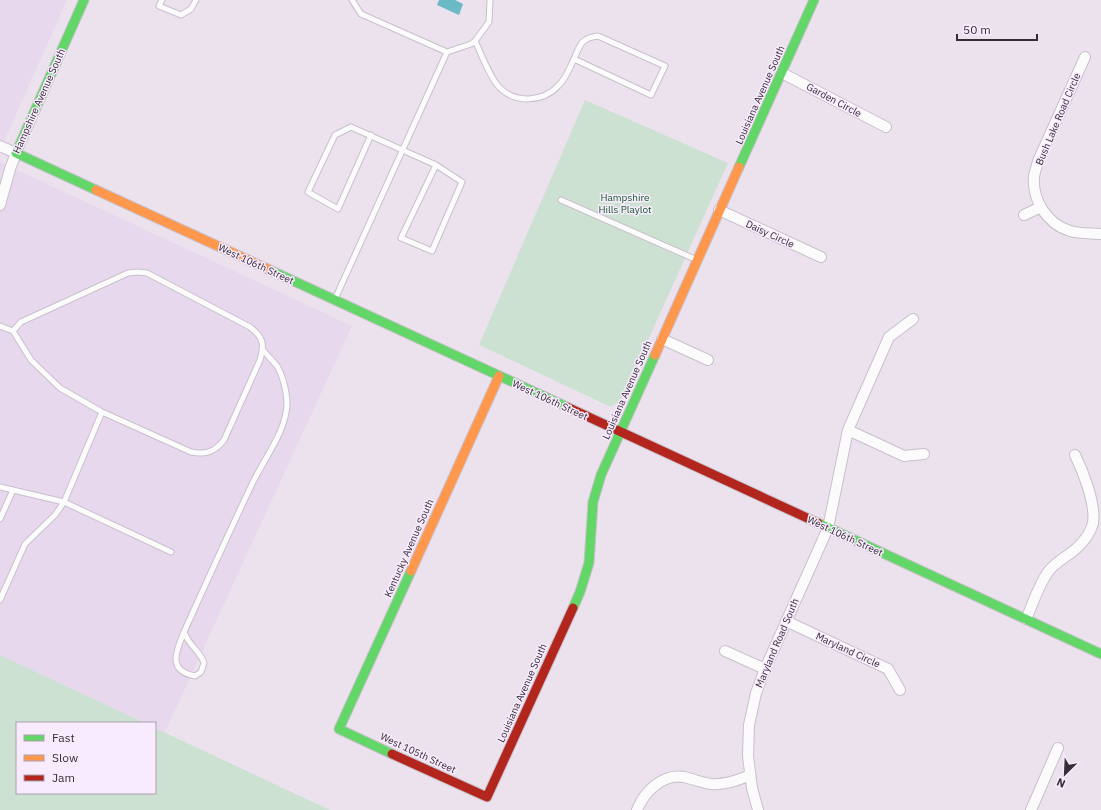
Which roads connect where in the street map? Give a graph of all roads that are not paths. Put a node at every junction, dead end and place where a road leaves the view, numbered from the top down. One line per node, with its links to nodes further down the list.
1 (84, 0): 16 (street, Hampshire Avenue South)
2 (162, 0): 3 (lane)
3 (196, 0)
4 (352, 0): 8 (lane)
5 (490, 0): 7 (lane)
6 (814, 0): 11 (street, Louisiana Avenue South)
7 (475, 40): 8 (lane); 10 (lane)
8 (447, 52): 15 (lane)
9 (1085, 57): 20 (street, Bush Lake Road Circle)
10 (574, 59): 10 (lane)
11 (782, 73): 12 (street, Garden Circle); 21 (street, Louisiana Avenue South)
12 (886, 128)
13 (371, 135): 13 (lane); 15 (lane)
14 (0, 146): 16 (street, West 106th Street)
15 (403, 150): 17 (lane); 26 (lane)
16 (16, 153): 19 (street, Hampshire Avenue South); 26 (street, West 106th Street)
17 (436, 166): 17 (lane)
18 (561, 200): 25 (lane)
19 (0, 205)
20 (1041, 207): 22 (street); 23 (street, Bush Lake Road Circle)
21 (719, 210): 24 (street, Daisy Circle); 25 (street, Louisiana Avenue South)
22 (1024, 215)
23 (1101, 234)
24 (821, 257)
25 (698, 260): 30 (street, Louisiana Avenue South)
26 (335, 300): 33 (street, West 106th Street)
27 (913, 319): 35 (street, Maryland Road South)
28 (0, 326): 29 (lane)
29 (13, 331): 31 (lane); 34 (lane)
30 (662, 339): 32 (street); 36 (street, Louisiana Avenue South)
31 (263, 350): 34 (lane); 48 (lane)
32 (708, 360)
33 (499, 376): 36 (street, West 106th Street); 53 (street, Kentucky Avenue South)
34 (102, 412): 41 (lane)
35 (848, 430): 37 (street); 43 (street, Maryland Road South)
36 (621, 432): 43 (street, West 106th Street); 56 (street, Louisiana Avenue South)
37 (924, 454)
38 (1075, 455): 46 (street)
39 (0, 487): 40 (lane)
40 (13, 490): 41 (lane); 42 (lane)
41 (64, 502): 44 (lane); 45 (lane)
42 (0, 519)
43 (828, 528): 46 (street, West 106th Street); 47 (street, Maryland Road South)
44 (171, 552)
45 (0, 600)
46 (1026, 619): 50 (street, West 106th Street)
47 (786, 621): 51 (street, Maryland Road South); 52 (street, Maryland Circle)
48 (184, 632): 48 (lane)
49 (725, 651): 51 (street)
50 (1101, 654)
51 (765, 669): 55 (street, Maryland Road South)
52 (900, 690)
53 (340, 729): 56 (street, West 105th Street)
54 (1058, 748): 59 (street)
55 (750, 775): 57 (street); 58 (street, Maryland Road South)
56 (487, 797)
57 (637, 810)
58 (758, 810)
59 (1031, 810)

